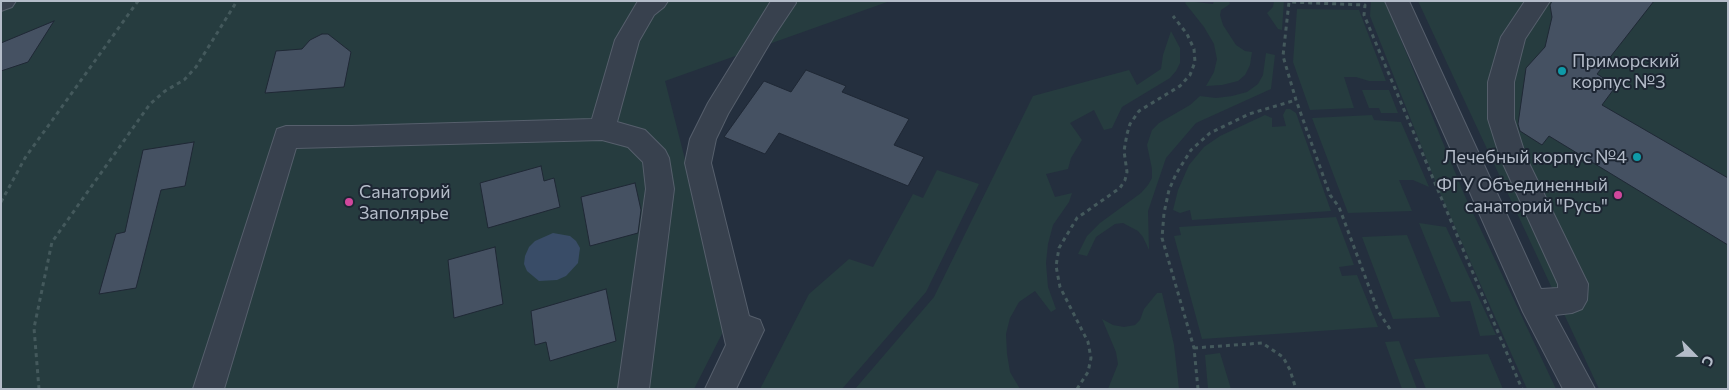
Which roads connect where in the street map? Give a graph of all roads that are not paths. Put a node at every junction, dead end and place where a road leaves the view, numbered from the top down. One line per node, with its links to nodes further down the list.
1 (656, 1): 5 (lane)
2 (784, 1): 9 (lane)
3 (1397, 1): 6 (lane)
4 (1538, 1): 6 (lane)
5 (602, 129): 7 (lane); 8 (lane)
6 (1533, 303): 10 (lane)
7 (208, 389)
8 (633, 389)
9 (720, 389)
10 (1580, 389)

